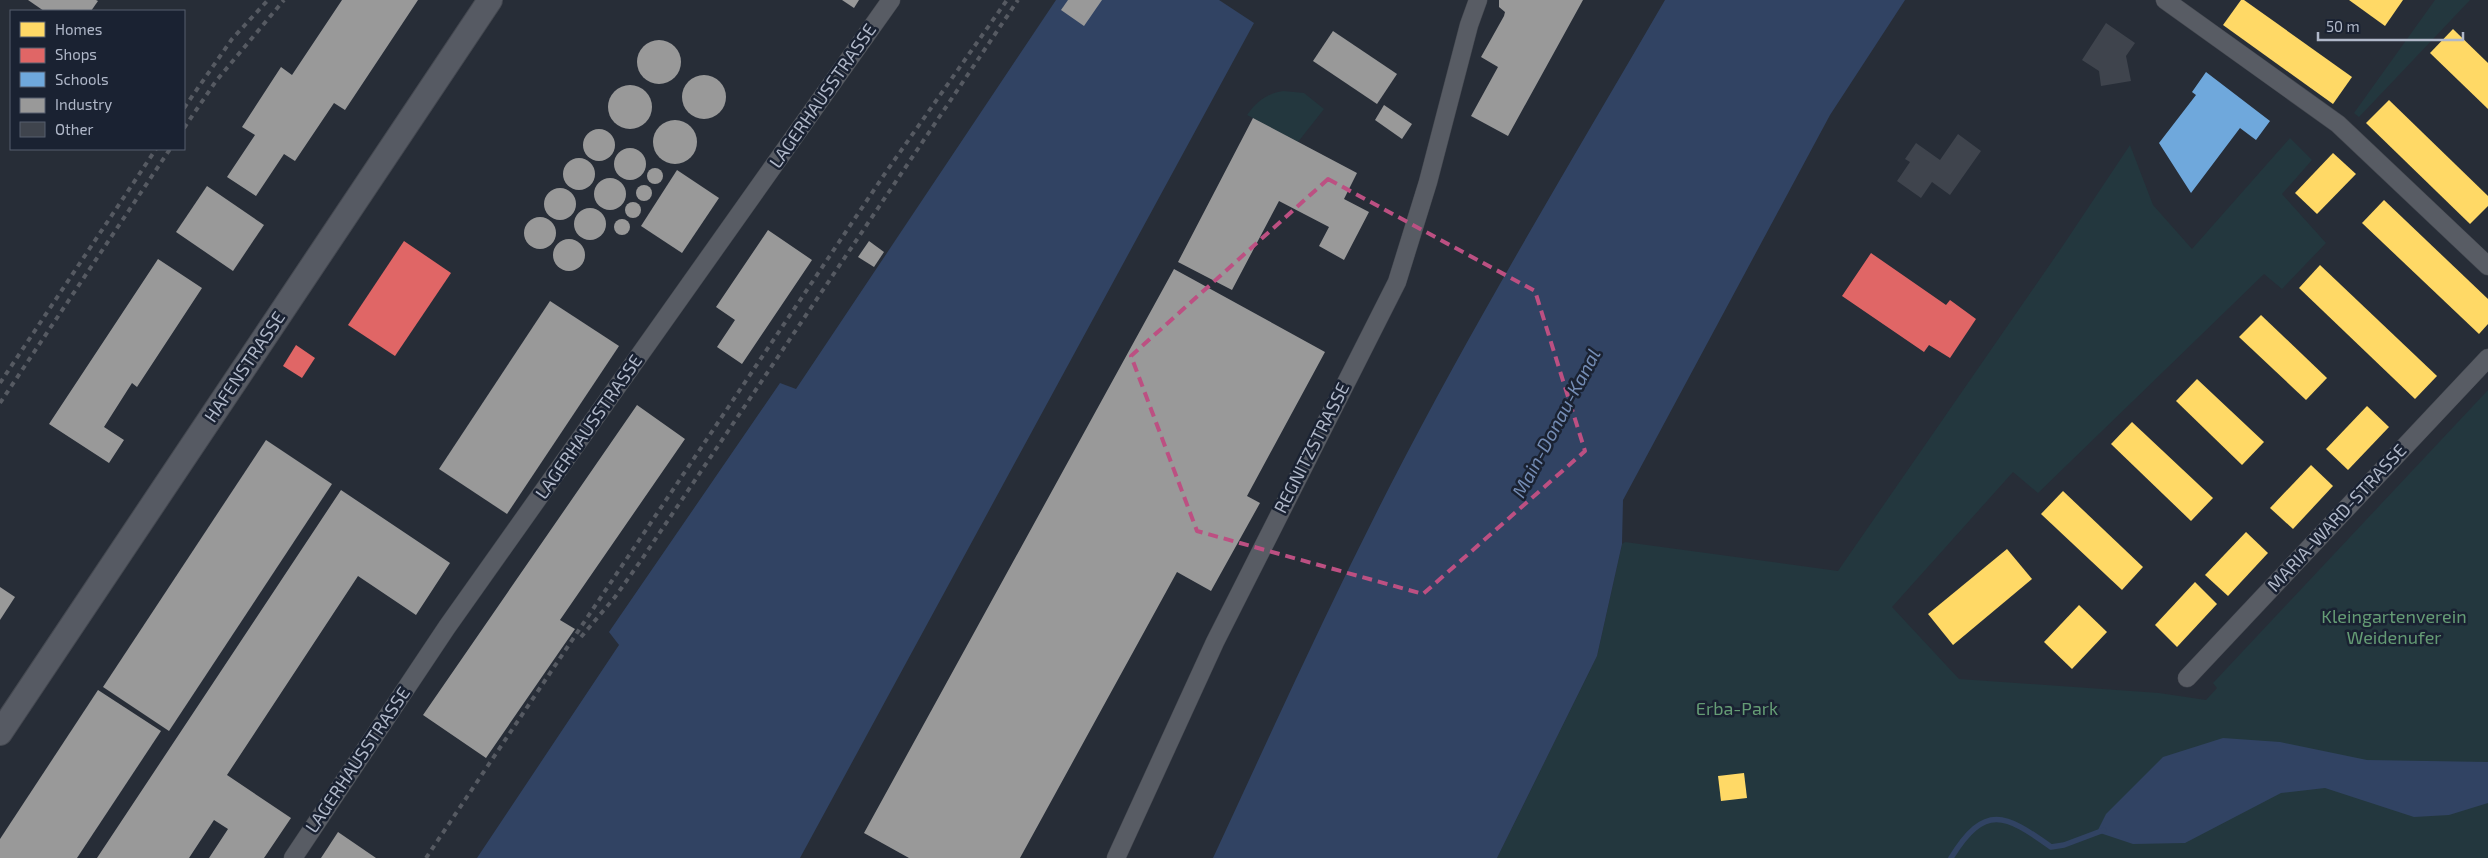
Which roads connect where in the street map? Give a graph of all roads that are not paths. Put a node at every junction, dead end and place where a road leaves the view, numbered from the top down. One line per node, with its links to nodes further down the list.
1 (490, 0): 10 (street, HAFENSTRASSE)
2 (891, 0): 11 (street, LAGERHAUSSTRASSE)
3 (1464, 0): 6 (street, REGNITZSTRASSE)
4 (1478, 0): 6 (street, REGNITZSTRASSE)
5 (2165, 0): 7 (street)
6 (1469, 25): 12 (street, REGNITZSTRASSE)
7 (2488, 266)
8 (2488, 358): 9 (street, MARIA-WARD-STRASSE)
9 (2187, 678)
10 (0, 733)
11 (293, 858)
12 (1116, 858)

